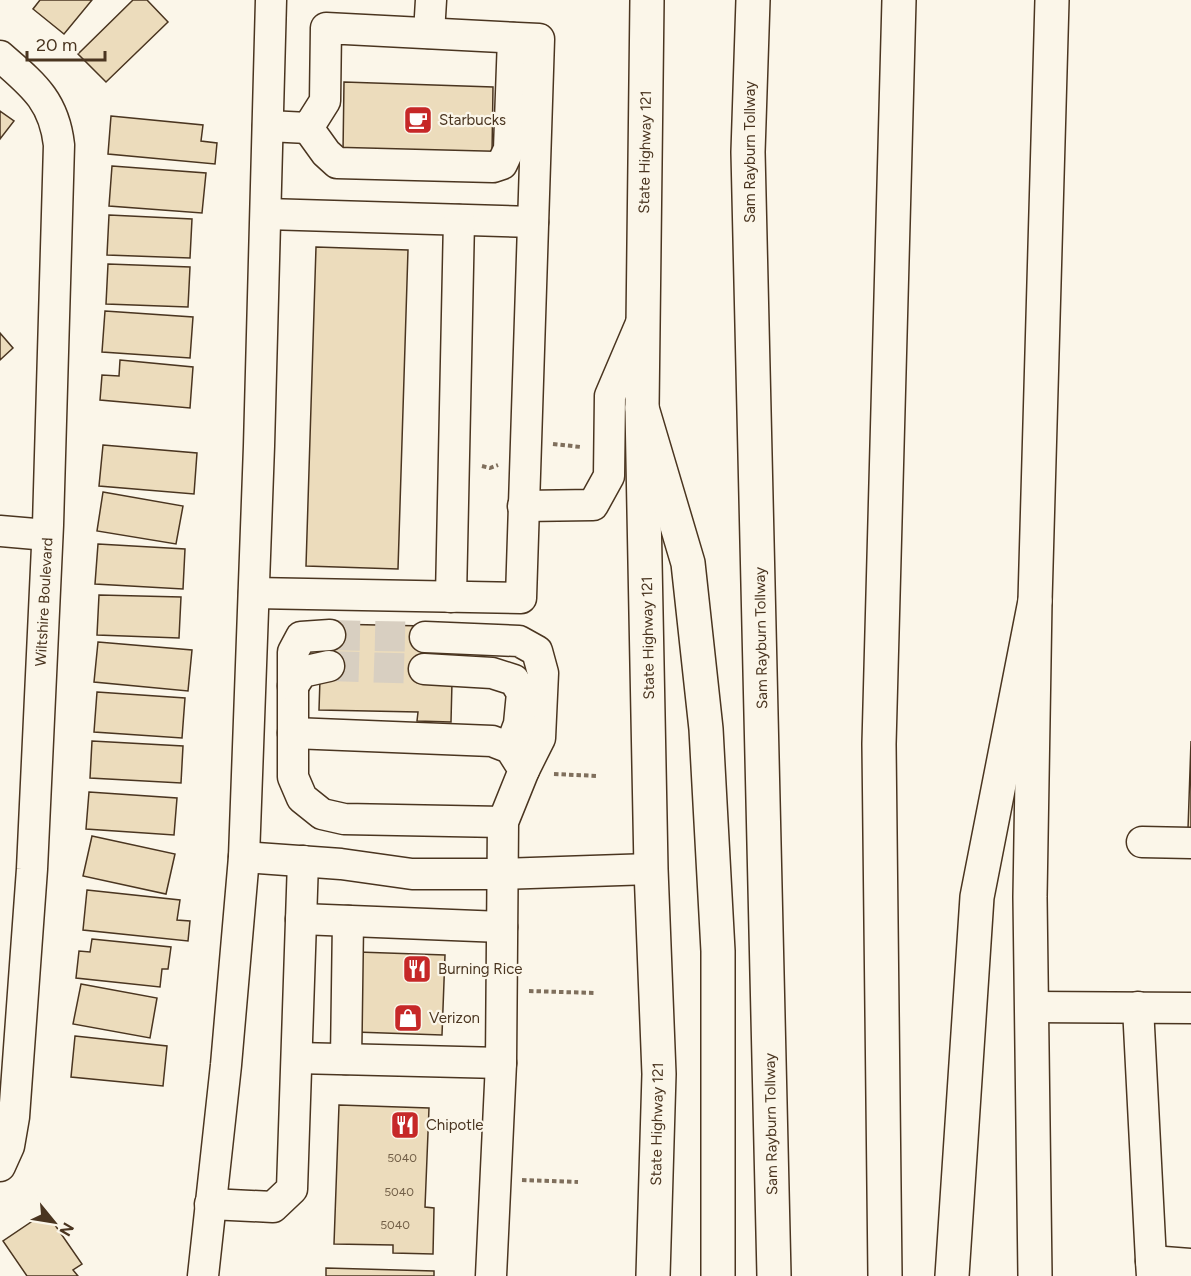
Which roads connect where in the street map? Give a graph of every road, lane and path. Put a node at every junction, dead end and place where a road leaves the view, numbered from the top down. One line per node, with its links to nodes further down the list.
1 (271, 0): 10 (street)
2 (431, 0): 7 (street)
3 (647, 0): 15 (main road, State Highway 121)
4 (753, 0): 66 (main road, Sam Rayburn Tollway)
5 (899, 0): 67 (main road)
6 (1052, 0): 26 (main road)
7 (429, 33): 8 (street); 11 (street)
8 (513, 38): 11 (street); 14 (street)
9 (0, 56): 23 (street, Wiltshire Boulevard)
10 (268, 126): 11 (street); 12 (street)
11 (308, 128)
12 (266, 214): 13 (street); 24 (street)
13 (459, 220): 14 (street); 25 (street)
14 (533, 222): 21 (street)
15 (642, 321): 16 (main road, State Highway 121); 21 (street)
16 (642, 408): 42 (main road, State Highway 121); 65 (main road)
17 (550, 443): 18 (path)
18 (591, 448)
19 (503, 462): 20 (path)
20 (476, 463)
21 (523, 506): 25 (street)
22 (0, 531): 23 (street)
23 (47, 535): 47 (street, Wiltshire Boulevard)
24 (254, 593): 25 (street); 39 (street)
25 (451, 597)
26 (1035, 601): 50 (main road); 68 (main road)
27 (330, 634): 31 (street)
28 (425, 637): 33 (street)
29 (329, 666): 31 (street)
30 (424, 669): 33 (street)
31 (293, 686): 32 (street)
32 (293, 733): 33 (street); 35 (street)
33 (526, 764): 34 (path); 36 (street)
34 (598, 776)
35 (344, 819): 36 (street); 41 (street)
36 (503, 822): 43 (street)
37 (1143, 842): 38 (street)
38 (1191, 843)
39 (244, 857): 40 (street); 59 (street)
40 (303, 861): 41 (street); 44 (street)
41 (341, 864): 43 (street)
42 (651, 868): 43 (street); 64 (main road, State Highway 121)
43 (502, 874): 46 (street)
44 (302, 920): 45 (street); 53 (street)
45 (348, 921): 46 (street); 54 (street)
46 (502, 927): 48 (street)
47 (13, 962): 56 (street, Wiltshire Boulevard)
48 (501, 990): 49 (path); 55 (street)
49 (595, 993)
50 (1032, 1007): 51 (street); 69 (main road)
51 (1138, 1007): 52 (street); 61 (street)
52 (1191, 1008)
53 (297, 1058): 54 (street); 59 (street)
54 (346, 1059): 55 (street)
55 (501, 1064): 57 (street)
56 (0, 1166)
57 (496, 1178): 58 (path); 63 (street)
58 (578, 1182)
59 (210, 1204): 62 (street)
60 (1191, 1264): 61 (street)
61 (1152, 1268)
62 (202, 1276)
63 (491, 1276)
64 (653, 1276)
65 (718, 1276)
66 (774, 1276)
67 (885, 1276)
68 (952, 1276)
69 (1035, 1276)

